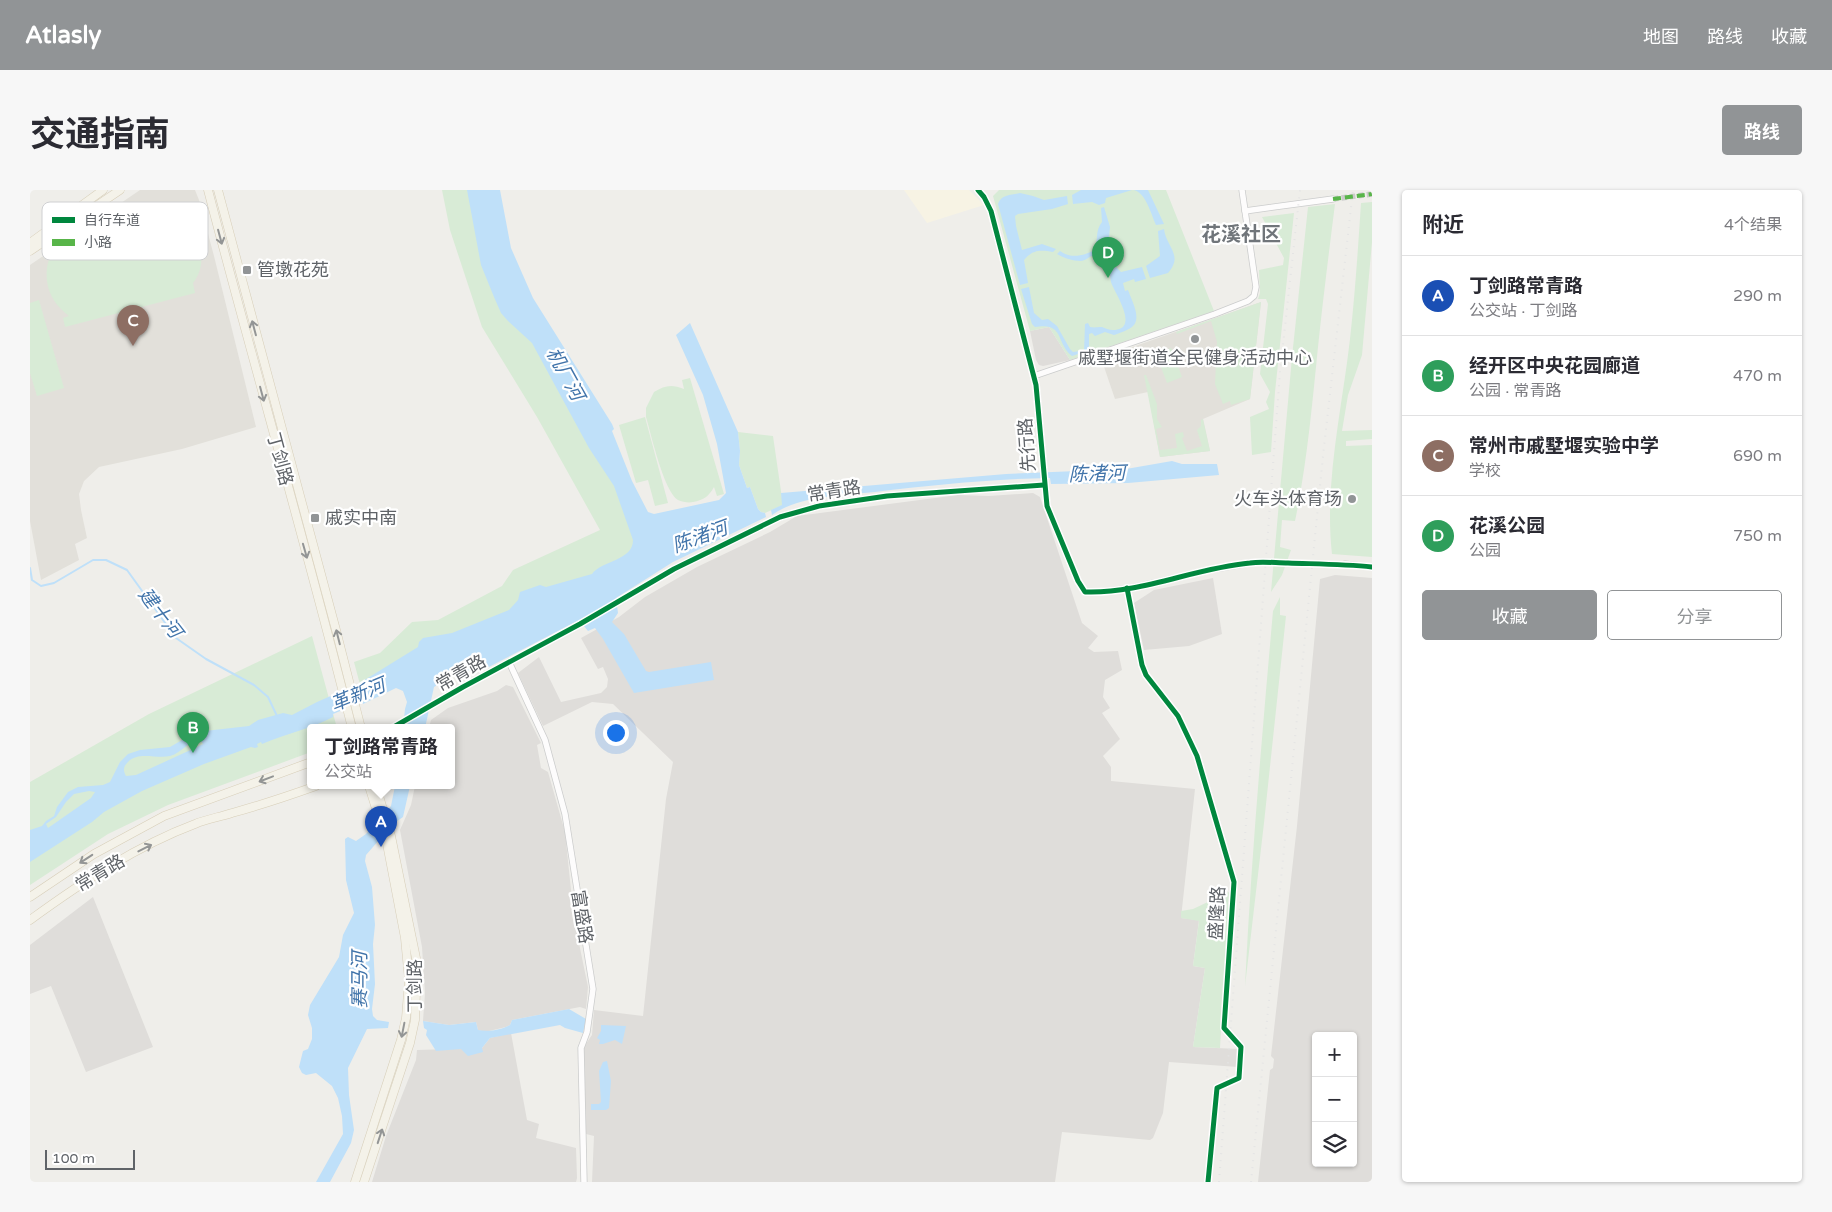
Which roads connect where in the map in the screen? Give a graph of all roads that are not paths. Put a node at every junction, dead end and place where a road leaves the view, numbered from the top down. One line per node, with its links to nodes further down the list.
1 (103, 190): 8 (main road)
2 (120, 190): 9 (main road)
3 (208, 190): 22 (main road, 丁剑路, one-way to 22)
4 (218, 190): 23 (main road, 丁剑路, one-way to 4)
5 (978, 190): 15 (street, 先行路)
6 (1242, 190): 10 (street)
7 (1334, 199): 10 (street)
8 (86, 202)
9 (102, 202)
10 (1245, 211): 15 (street)
11 (42, 234): 12 (main road)
12 (30, 243)
13 (42, 243): 14 (main road)
14 (30, 251)
15 (1034, 376): 16 (street, 先行路)
16 (1044, 483): 20 (street, 先行路); 21 (street, 常青路)
17 (1250, 562): 20 (street, 先行路)
18 (1346, 564): 19 (street)
19 (1372, 567)
20 (1127, 588): 35 (street, 盛隆路)
21 (509, 662): 24 (street, 常青路); 34 (street, 富盛路)
22 (351, 724)
23 (360, 724)
24 (401, 724)
25 (307, 763): 30 (main road, 常青路, one-way to 30)
26 (308, 789): 31 (main road, 常青路, one-way to 26)
27 (370, 789): 29 (main road, 丁剑路)
28 (376, 789): 29 (main road, 丁剑路)
29 (380, 812): 32 (main road, 丁剑路, one-way to 32); 33 (main road, 丁剑路, one-way to 29)
30 (30, 897)
31 (30, 920)
32 (355, 1182)
33 (364, 1182)
34 (584, 1182)
35 (1208, 1182)

